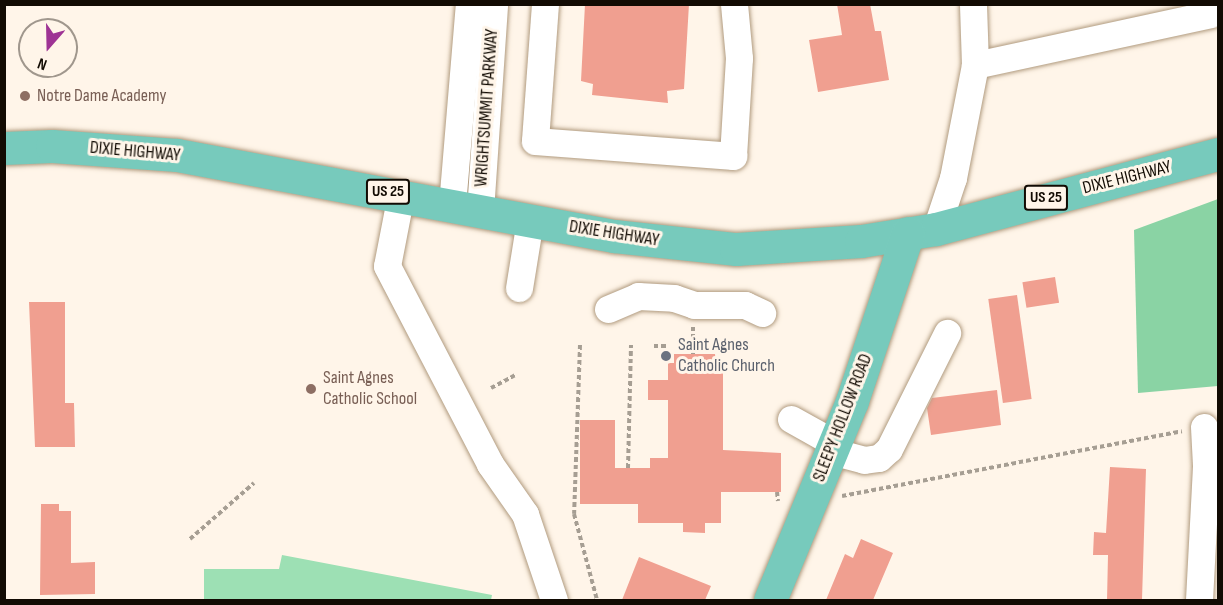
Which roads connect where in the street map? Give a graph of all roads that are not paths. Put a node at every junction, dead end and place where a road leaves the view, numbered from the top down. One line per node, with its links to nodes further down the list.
1 (469, 4): 11 (street, WRIGHTSUMMIT PARKWAY)
2 (494, 4): 11 (street, WRIGHTSUMMIT PARKWAY)
3 (545, 4): 4 (street)
4 (734, 4)
5 (973, 4): 7 (street)
6 (1211, 14): 7 (street)
7 (975, 65): 13 (street)
8 (4, 148): 10 (main road, DIXIE HIGHWAY / US 25)
9 (1218, 154): 13 (main road, DIXIE HIGHWAY / US 25)
10 (401, 194): 11 (main road, DIXIE HIGHWAY / US 25); 21 (street)
11 (466, 208): 12 (main road, DIXIE HIGHWAY / US 25)
12 (530, 220): 13 (main road, DIXIE HIGHWAY / US 25); 14 (street)
13 (922, 231): 20 (main road, SLEEPY HOLLOW ROAD)
14 (519, 288)
15 (608, 309): 16 (street)
16 (762, 313)
17 (947, 333): 20 (street)
18 (790, 419): 20 (street)
19 (1204, 427): 23 (street)
20 (832, 447): 22 (main road, SLEEPY HOLLOW ROAD)
21 (554, 600)
22 (770, 600)
23 (1199, 600)

